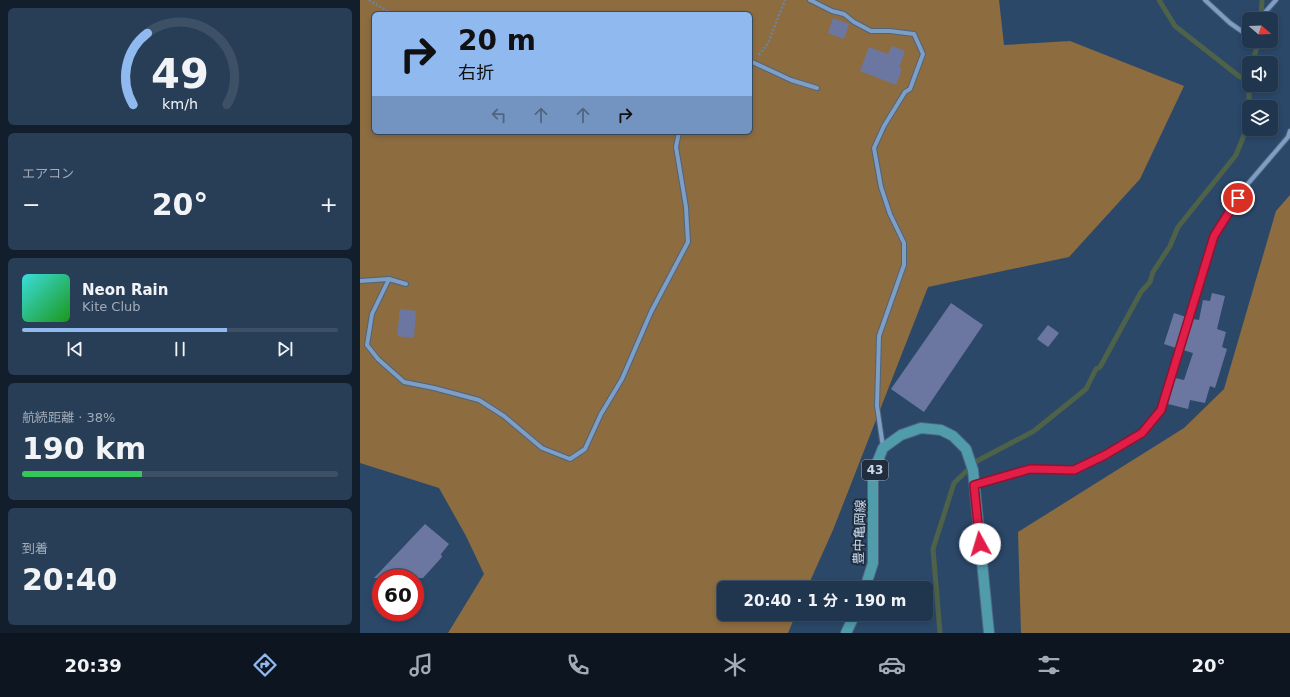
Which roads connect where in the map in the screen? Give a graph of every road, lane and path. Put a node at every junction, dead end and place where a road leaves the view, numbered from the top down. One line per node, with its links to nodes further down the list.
1 (369, 0): 6 (path)
2 (785, 0): 9 (path)
3 (810, 0): 17 (street)
4 (1204, 0): 8 (street)
5 (1276, 0): 7 (street)
6 (389, 12)
7 (1265, 12)
8 (1242, 31)
9 (755, 59)
10 (752, 62): 11 (street)
11 (817, 88)
12 (1290, 131): 18 (street)
13 (679, 134): 14 (street)
14 (389, 279): 15 (street); 16 (street)
15 (360, 281)
16 (406, 284)
17 (883, 448): 18 (main road, 43); 19 (main road, 豊中亀岡線 / 43)
18 (974, 485): 22 (main road, 43)
19 (867, 581)
20 (852, 621): 21 (main road)
21 (846, 633)
22 (989, 633)

